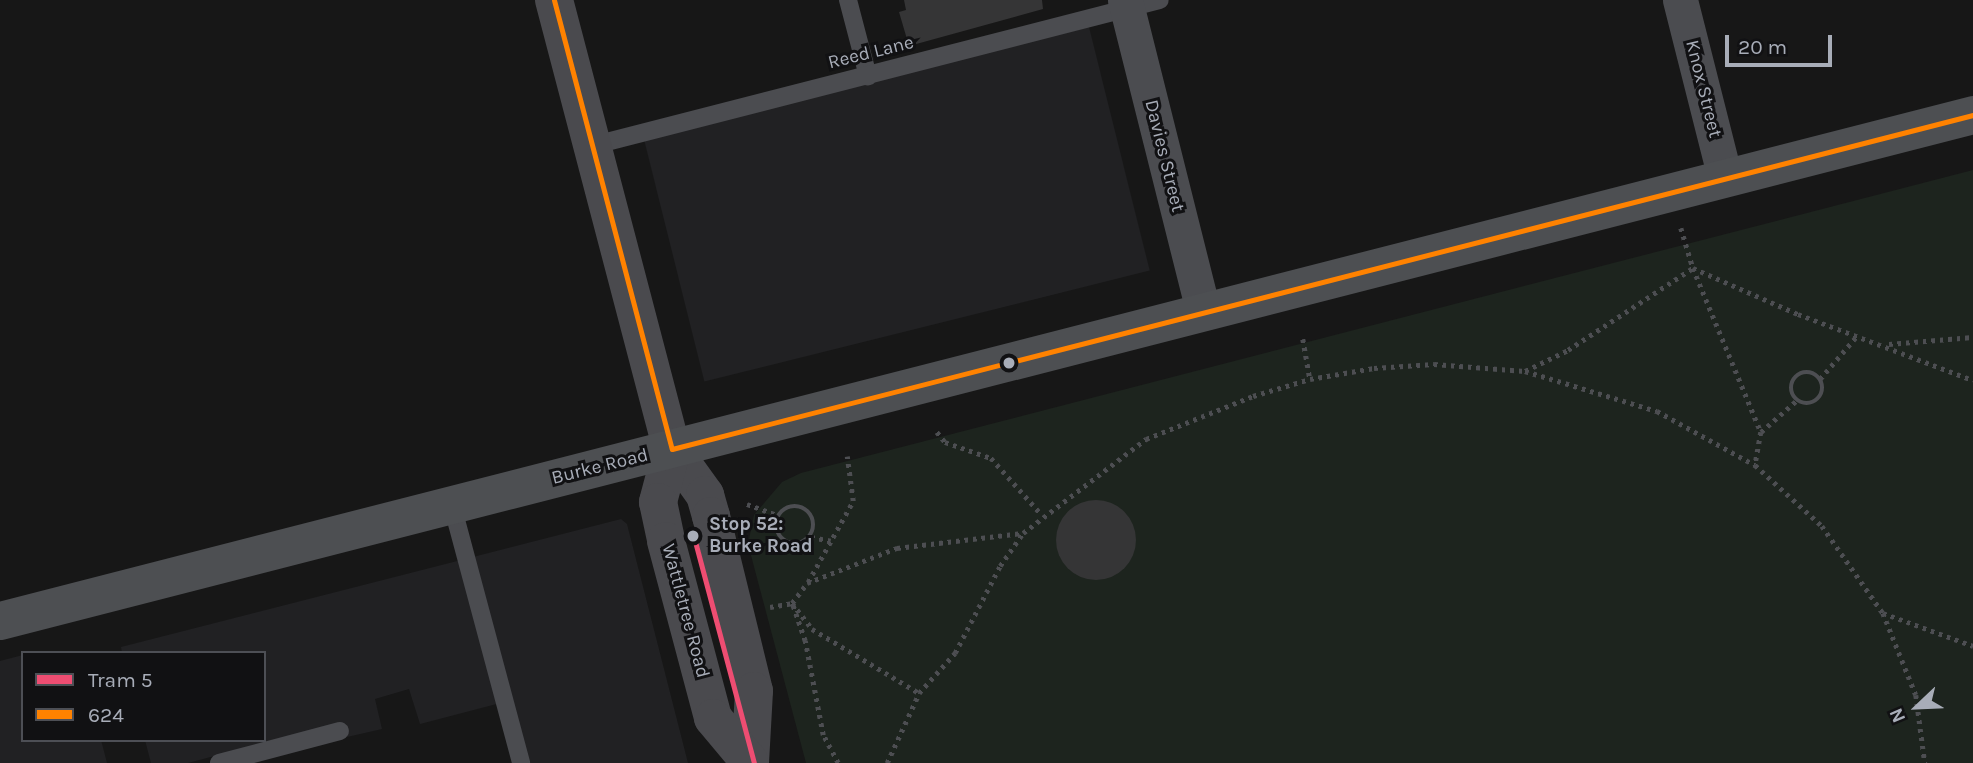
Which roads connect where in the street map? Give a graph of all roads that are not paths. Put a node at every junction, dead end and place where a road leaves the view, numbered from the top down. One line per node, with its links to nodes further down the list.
1 (554, 0): 8 (main road)
2 (848, 0): 6 (lane)
3 (1160, 0): 5 (lane, Reed Lane)
4 (1680, 0): 9 (street, Knox Street)
5 (1126, 4): 6 (lane, Reed Lane); 10 (street, Davies Street)
6 (868, 76): 8 (lane, Reed Lane)
7 (1973, 114): 9 (main road, Burke Road)
8 (592, 146): 11 (main road)
9 (1725, 178): 10 (main road, Burke Road)
10 (1203, 311): 11 (main road, Burke Road)
11 (672, 449): 12 (main road, Burke Road); 15 (main road, Wattletree Road)
12 (452, 505): 13 (main road, Burke Road); 17 (lane)
13 (0, 621)
14 (340, 731): 16 (lane)
15 (749, 762)
16 (219, 763)
17 (521, 763)

